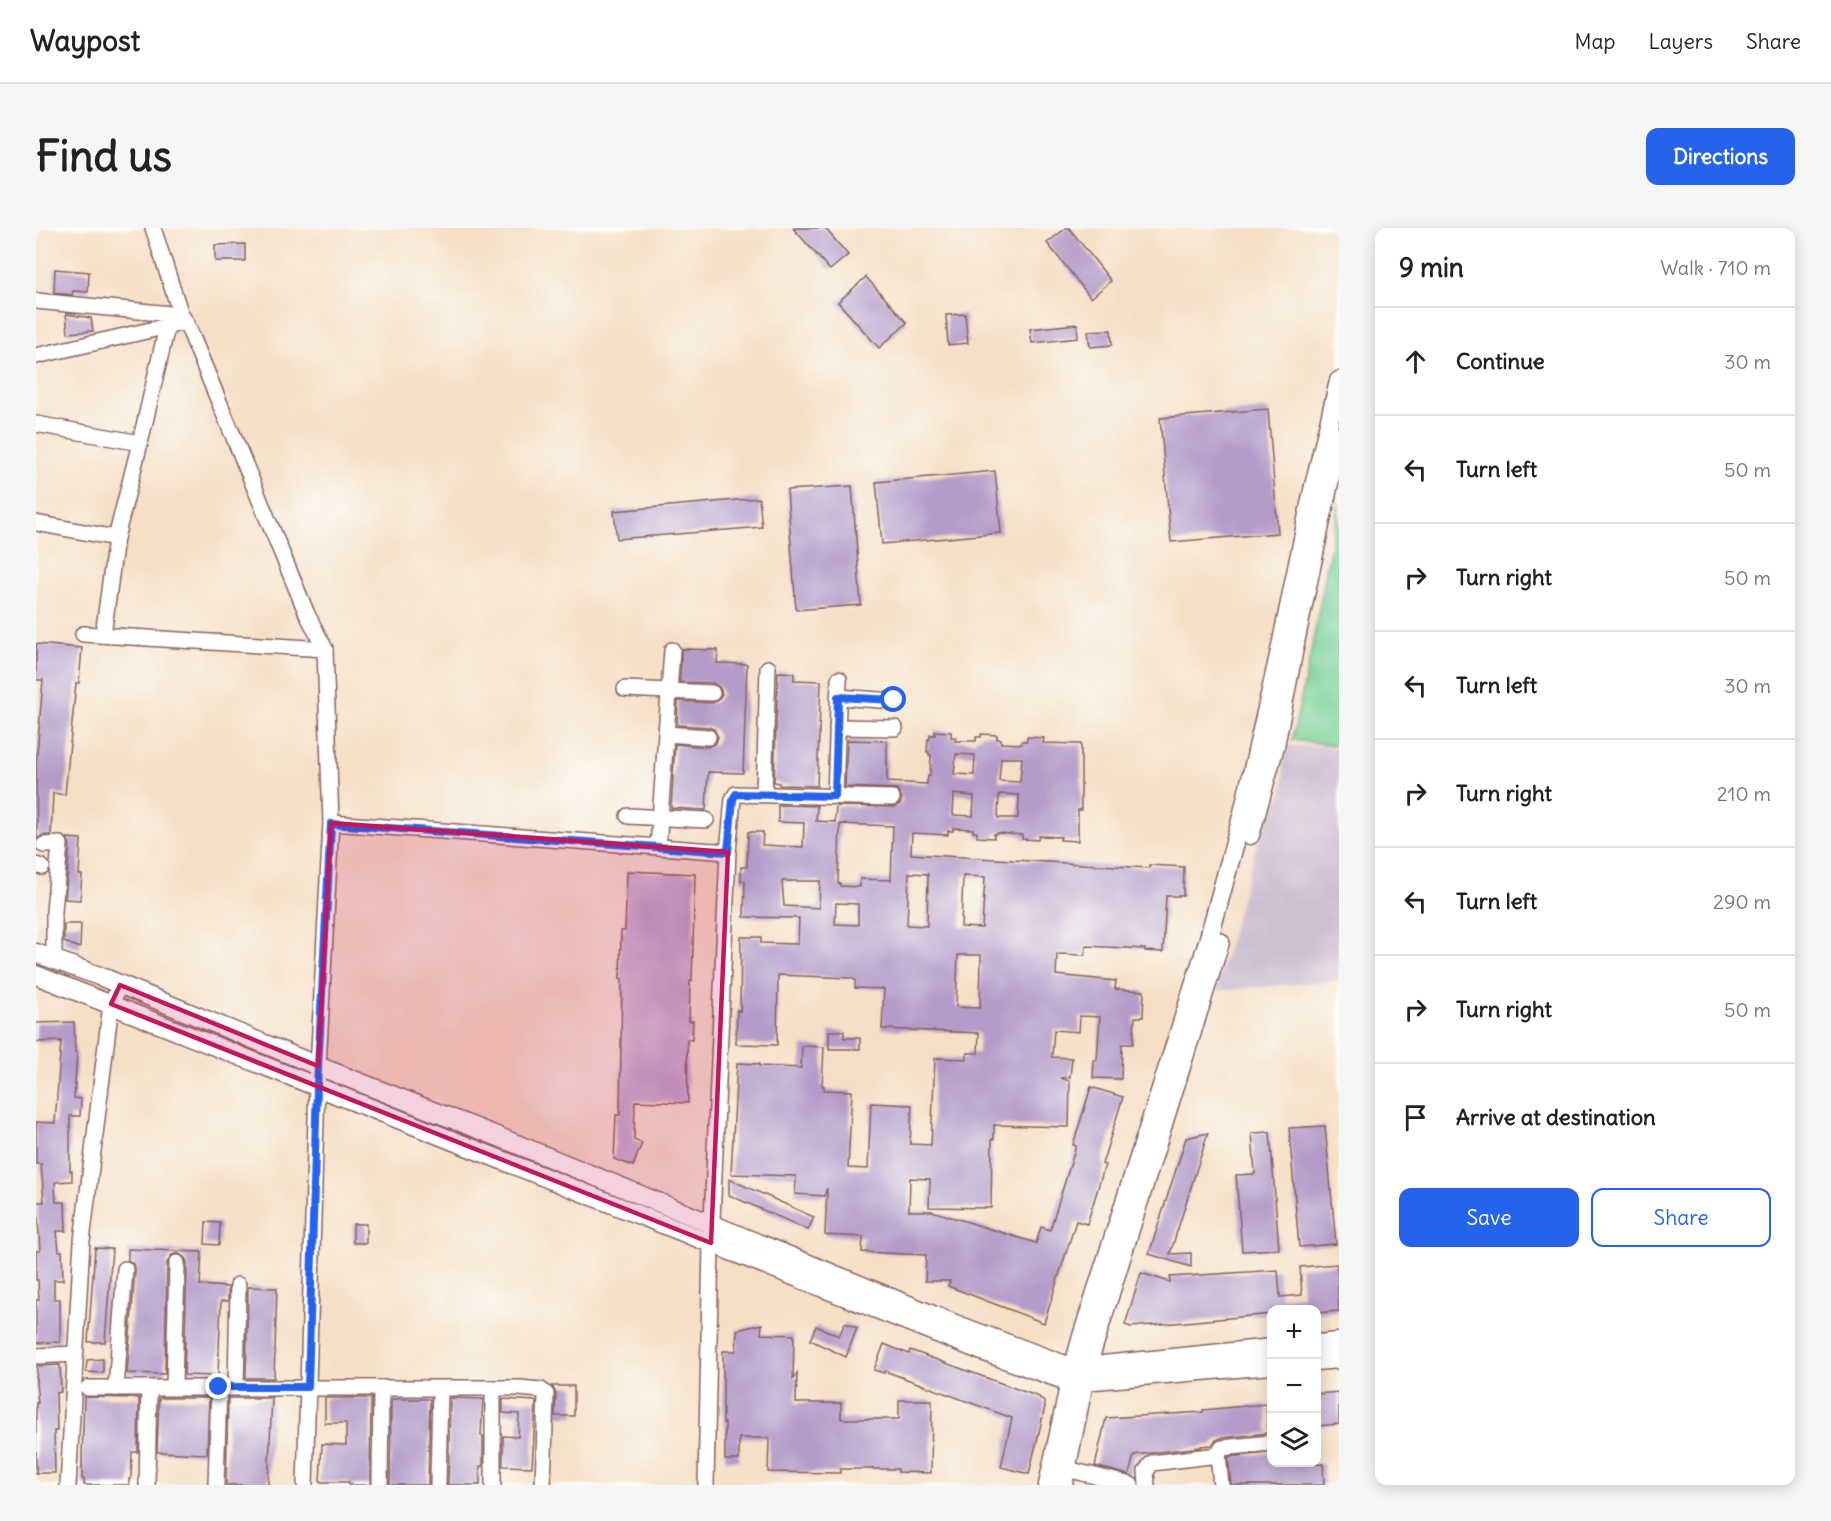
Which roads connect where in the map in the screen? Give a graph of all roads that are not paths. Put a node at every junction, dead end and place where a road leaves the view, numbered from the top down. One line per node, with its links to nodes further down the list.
1 (153, 228): 3 (street)
2 (36, 301): 3 (street)
3 (183, 319): 4 (street); 14 (street)
4 (167, 327): 5 (street); 9 (street)
5 (36, 356)
6 (1339, 381): 37 (street)
7 (36, 424): 9 (street)
8 (1339, 436): 37 (street)
9 (140, 443): 11 (street)
10 (36, 523): 11 (street)
11 (116, 538): 13 (street)
12 (83, 634): 13 (street)
13 (103, 635): 14 (street)
14 (325, 649): 33 (street)
15 (672, 650): 19 (street)
16 (768, 668): 27 (street)
17 (839, 679): 21 (street)
18 (625, 689): 19 (street)
19 (669, 692): 20 (street); 25 (street)
20 (712, 693)
21 (838, 697): 22 (street); 23 (street)
22 (894, 700)
23 (837, 727): 24 (street); 28 (street)
24 (895, 728)
25 (666, 734): 26 (street); 31 (street)
26 (708, 737)
27 (764, 794): 28 (street); 36 (street)
28 (835, 796): 29 (street)
29 (892, 798)
30 (628, 816): 31 (street)
31 (660, 818): 32 (street); 35 (street)
32 (706, 820)
33 (331, 824): 35 (street); 43 (street)
34 (44, 845): 39 (street)
35 (658, 847): 36 (street)
36 (728, 852): 45 (street)
37 (1212, 947): 58 (street)
38 (36, 953): 39 (street)
39 (54, 960): 41 (street)
40 (36, 975): 42 (street)
41 (120, 985): 42 (street); 43 (street)
42 (111, 1004): 44 (street); 53 (street)
43 (318, 1066): 44 (street); 45 (street)
44 (317, 1086): 46 (street); 61 (street)
45 (712, 1224): 46 (street); 58 (street)
46 (711, 1242): 58 (street); 80 (street)
47 (177, 1263): 65 (street)
48 (125, 1269): 63 (street)
49 (238, 1285): 60 (street)
50 (1339, 1342): 51 (street)
51 (1321, 1344)
52 (1267, 1349): 58 (street)
53 (75, 1354): 54 (street); 72 (street)
54 (36, 1356)
55 (1339, 1359): 56 (street)
56 (1321, 1361)
57 (1267, 1365): 58 (street)
58 (1078, 1374): 71 (street); 81 (street)
59 (219, 1387): 60 (street); 65 (street); 74 (street)
60 (236, 1387): 61 (street)
61 (308, 1387): 66 (street); 75 (street)
62 (88, 1388): 63 (street)
63 (116, 1388): 64 (street)
64 (149, 1388): 65 (street); 73 (street)
65 (174, 1388)
66 (381, 1388): 68 (street); 76 (street)
67 (493, 1388): 68 (street); 78 (street); 79 (street)
68 (440, 1389): 77 (street)
69 (1267, 1443): 70 (street)
70 (1218, 1455): 83 (street); 84 (street)
71 (1065, 1477): 82 (street)
72 (68, 1485)
73 (147, 1485)
74 (216, 1485)
75 (304, 1485)
76 (381, 1485)
77 (438, 1485)
78 (492, 1485)
79 (543, 1485)
80 (706, 1485)
81 (1048, 1485)
82 (1131, 1485)
83 (1147, 1485)
84 (1221, 1485)

